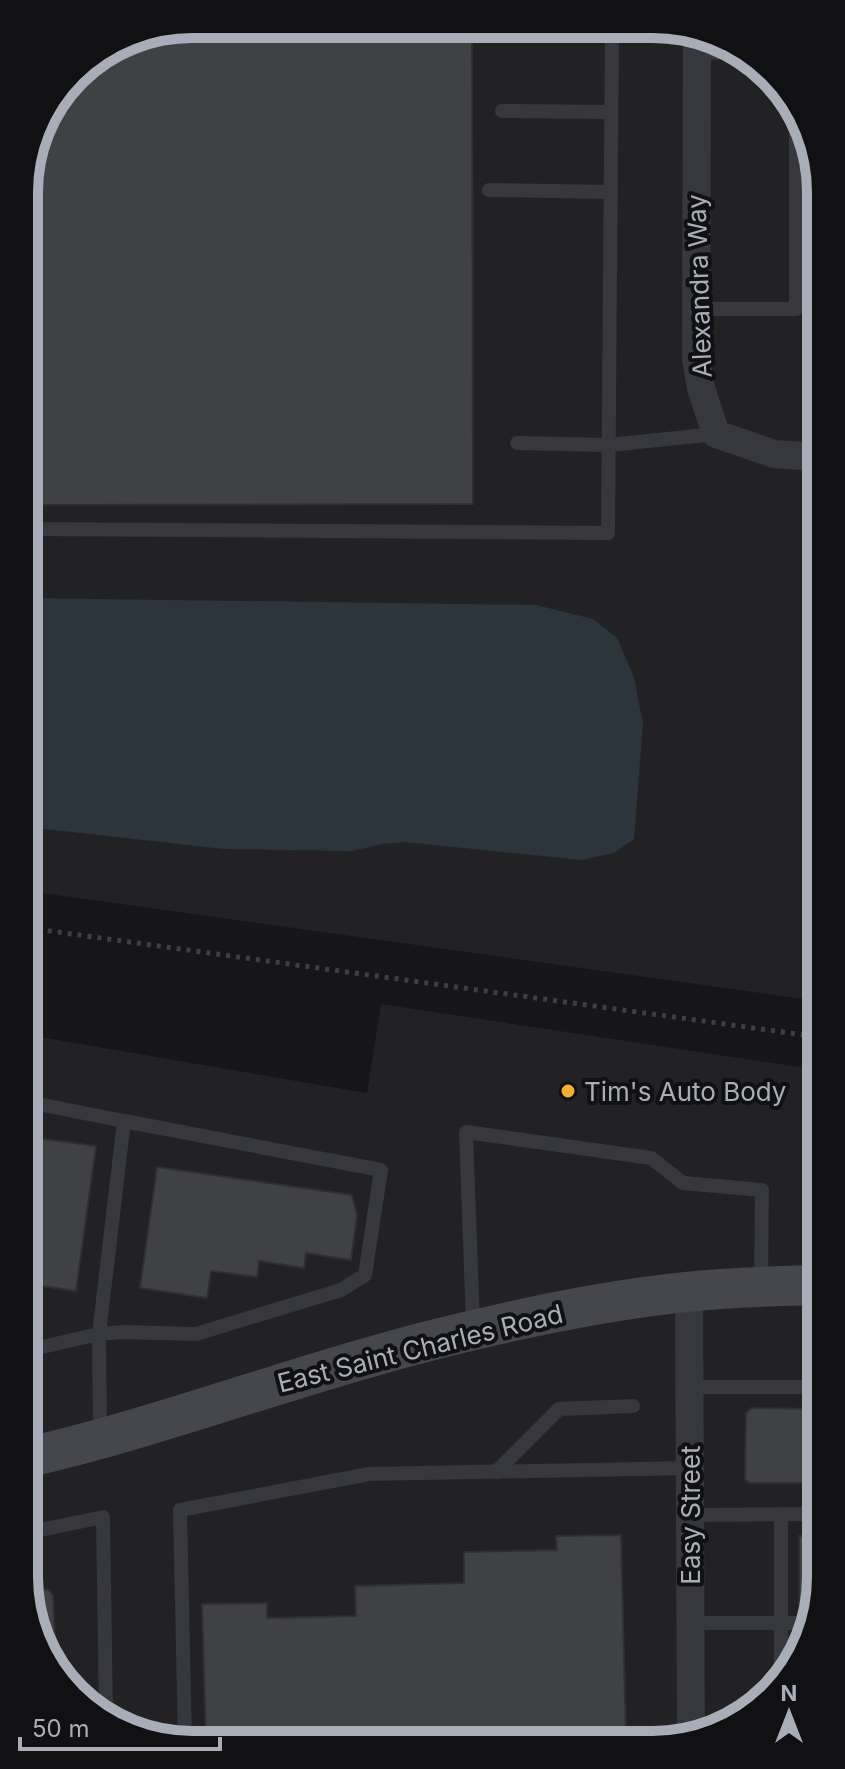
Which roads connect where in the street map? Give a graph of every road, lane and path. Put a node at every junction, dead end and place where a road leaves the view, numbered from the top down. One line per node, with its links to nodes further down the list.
1 (612, 38): 4 (lane)
2 (697, 44): 8 (street, Alexandra Way)
3 (502, 111): 4 (lane)
4 (611, 112): 7 (lane)
5 (796, 135): 8 (lane)
6 (489, 190): 7 (lane)
7 (610, 192): 11 (lane)
8 (696, 309): 9 (street, Alexandra Way)
9 (716, 434): 11 (lane); 12 (street)
10 (517, 443): 11 (lane)
11 (609, 445): 13 (lane)
12 (807, 456)
13 (38, 529)
14 (38, 929): 15 (path)
15 (807, 1035)
16 (38, 1104): 17 (lane)
17 (124, 1121): 22 (lane); 22 (lane)
18 (807, 1285): 19 (street, East Saint Charles Road)
19 (761, 1287): 20 (street, East Saint Charles Road); 21 (lane)
20 (689, 1292): 21 (street, East Saint Charles Road); 24 (street, Easy Street)
21 (473, 1330): 27 (street, East Saint Charles Road)
22 (99, 1334): 23 (lane); 27 (lane)
23 (38, 1348)
24 (690, 1387): 25 (lane); 29 (street, Easy Street)
25 (807, 1387)
26 (633, 1406): 30 (lane)
27 (101, 1439): 28 (street, East Saint Charles Road)
28 (38, 1455)
29 (690, 1468): 30 (lane); 33 (street, Easy Street)
30 (496, 1472): 41 (lane)
31 (781, 1514): 32 (lane); 33 (lane); 36 (lane)
32 (807, 1514)
33 (689, 1515): 35 (street, Easy Street)
34 (38, 1530): 39 (lane)
35 (690, 1623): 36 (lane); 40 (street, Easy Street)
36 (781, 1623): 37 (lane); 38 (lane)
37 (800, 1623)
38 (781, 1663)
39 (106, 1705)
40 (691, 1726)
41 (185, 1731)

